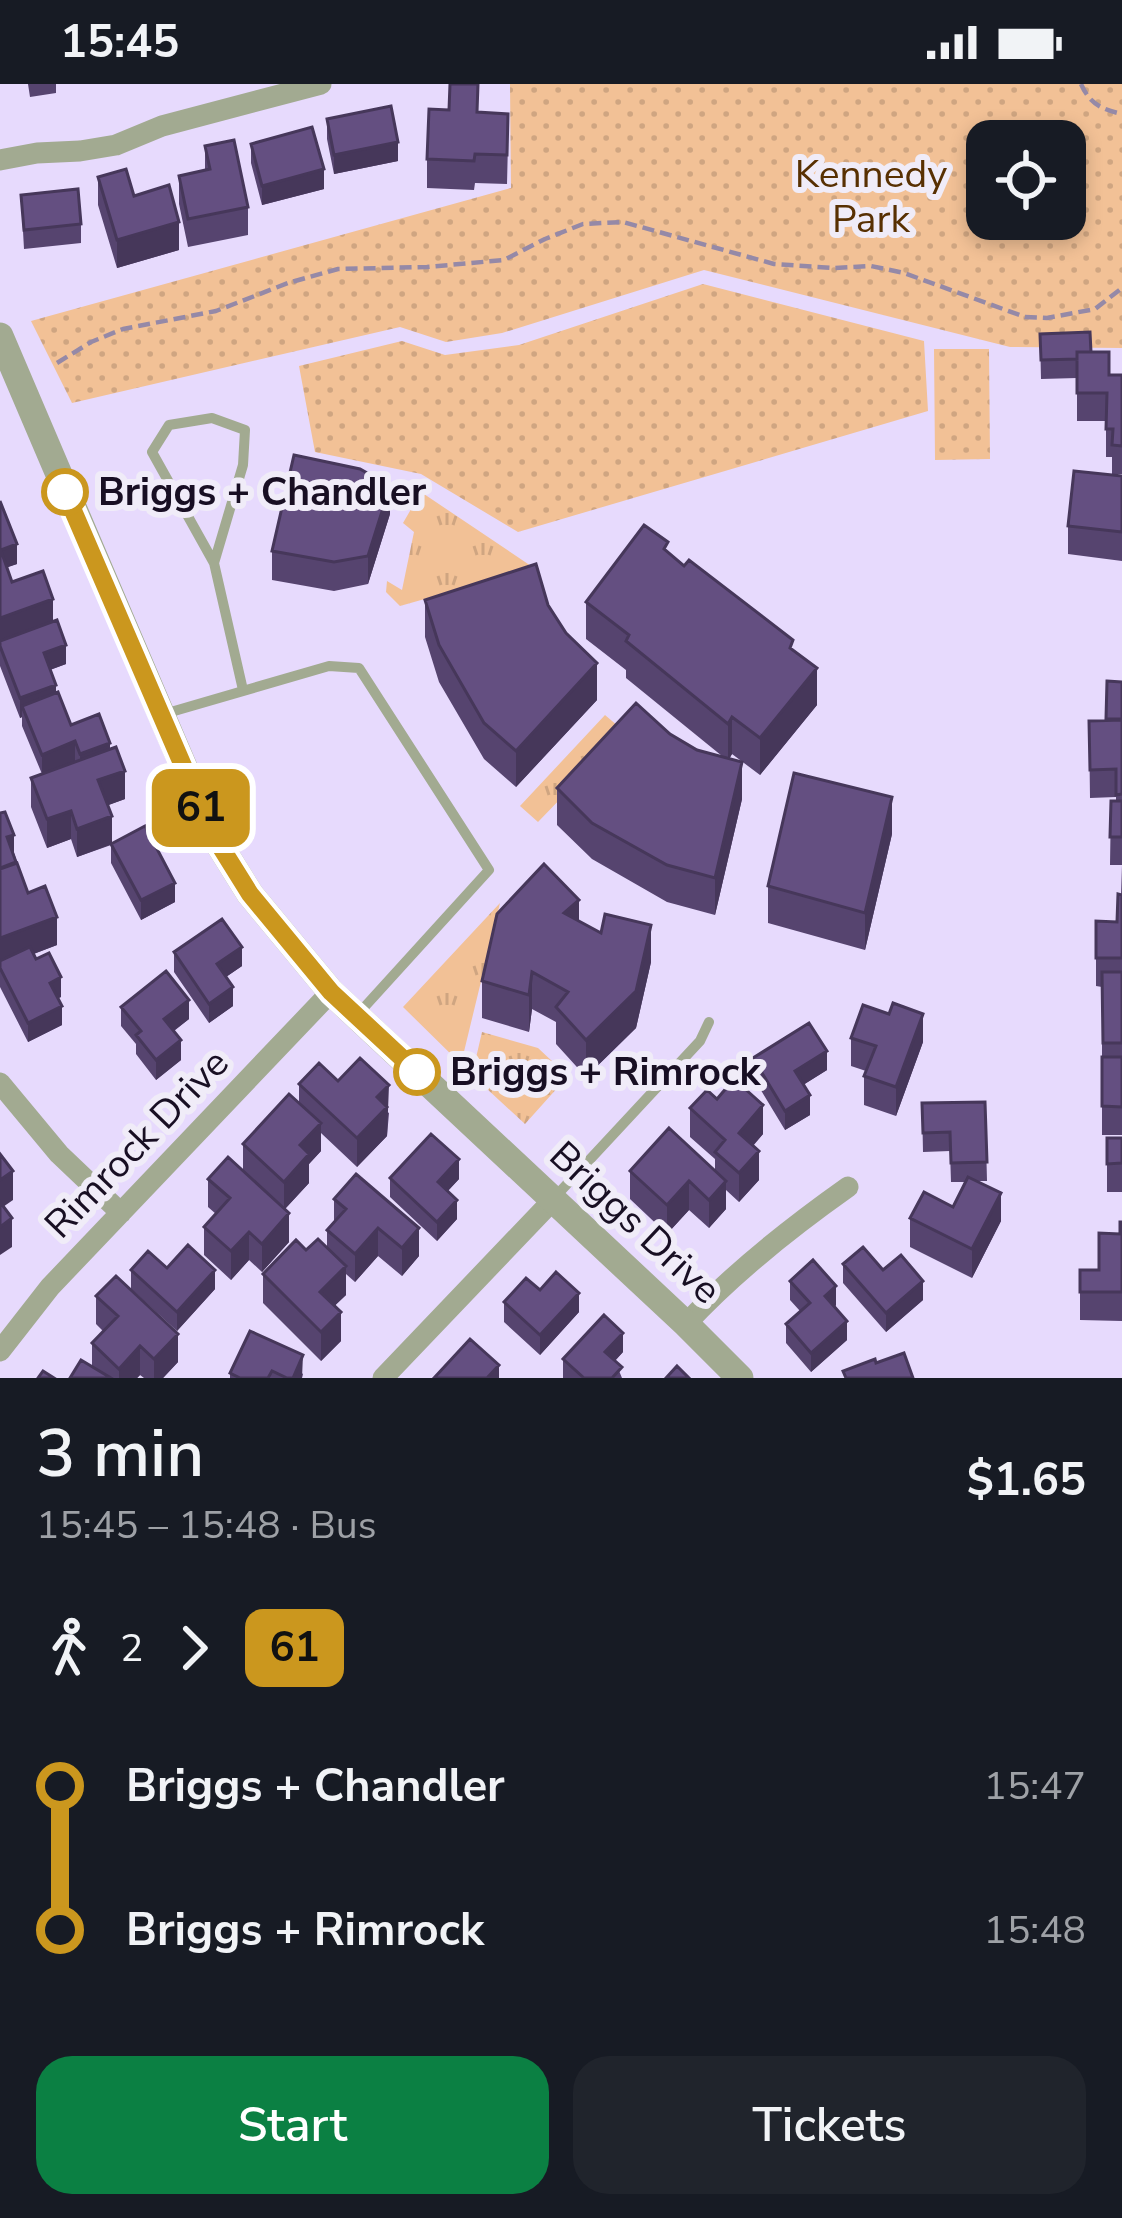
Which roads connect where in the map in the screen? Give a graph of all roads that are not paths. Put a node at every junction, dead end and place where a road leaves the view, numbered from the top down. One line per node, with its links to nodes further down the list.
1 (321, 84): 2 (street)
2 (252, 93): 3 (street)
3 (0, 160)
4 (0, 336): 7 (street, Briggs Drive)
5 (214, 563): 5 (lane); 6 (lane)
6 (243, 690): 7 (lane); 9 (lane)
7 (160, 715): 8 (street, Briggs Drive)
8 (331, 992): 9 (street, Briggs Drive); 14 (street, Rimrock Drive)
9 (356, 1015): 13 (street, Briggs Drive)
10 (709, 1022): 13 (lane)
11 (0, 1083): 14 (street)
12 (848, 1187): 15 (street)
13 (553, 1200): 15 (street, Briggs Drive); 17 (street)
14 (121, 1213): 16 (street, Rimrock Drive)
15 (686, 1324): 18 (street, Briggs Drive)
16 (0, 1351)
17 (383, 1378)
18 (740, 1378)

